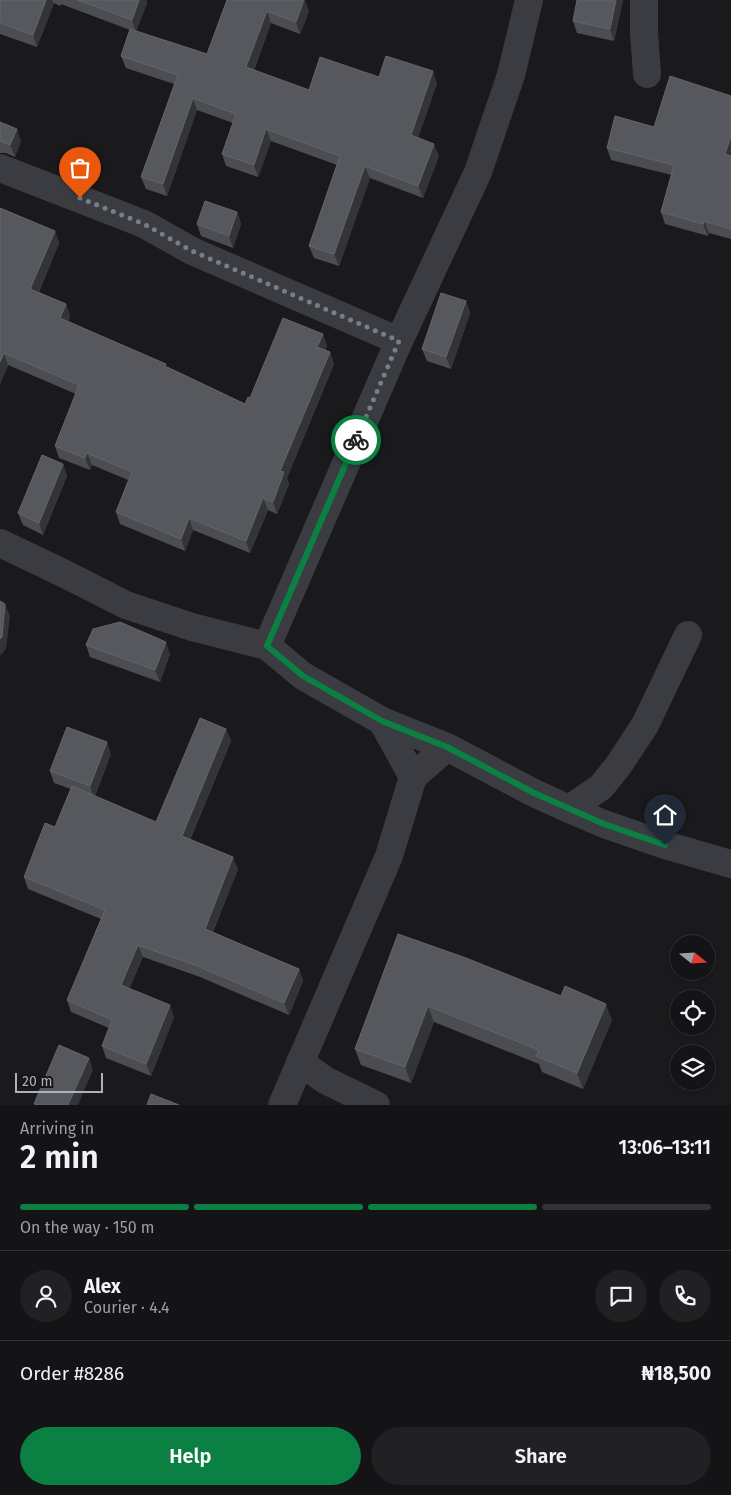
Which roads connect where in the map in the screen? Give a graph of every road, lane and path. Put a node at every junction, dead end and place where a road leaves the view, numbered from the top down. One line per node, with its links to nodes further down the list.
1 (529, 0): 5 (street)
2 (644, 0): 3 (street)
3 (647, 74)
4 (0, 168): 5 (street)
5 (399, 341): 8 (street)
6 (0, 543): 8 (street)
7 (688, 635): 12 (street)
8 (267, 646): 9 (street)
9 (382, 721): 10 (street); 11 (street)
10 (447, 747): 11 (street); 13 (street)
11 (413, 777): 16 (street)
12 (601, 787): 13 (street); 14 (street)
13 (569, 809): 14 (street)
14 (604, 824): 15 (street)
15 (731, 864)
16 (300, 1062): 17 (street); 18 (street)
17 (282, 1105)
18 (376, 1105)

